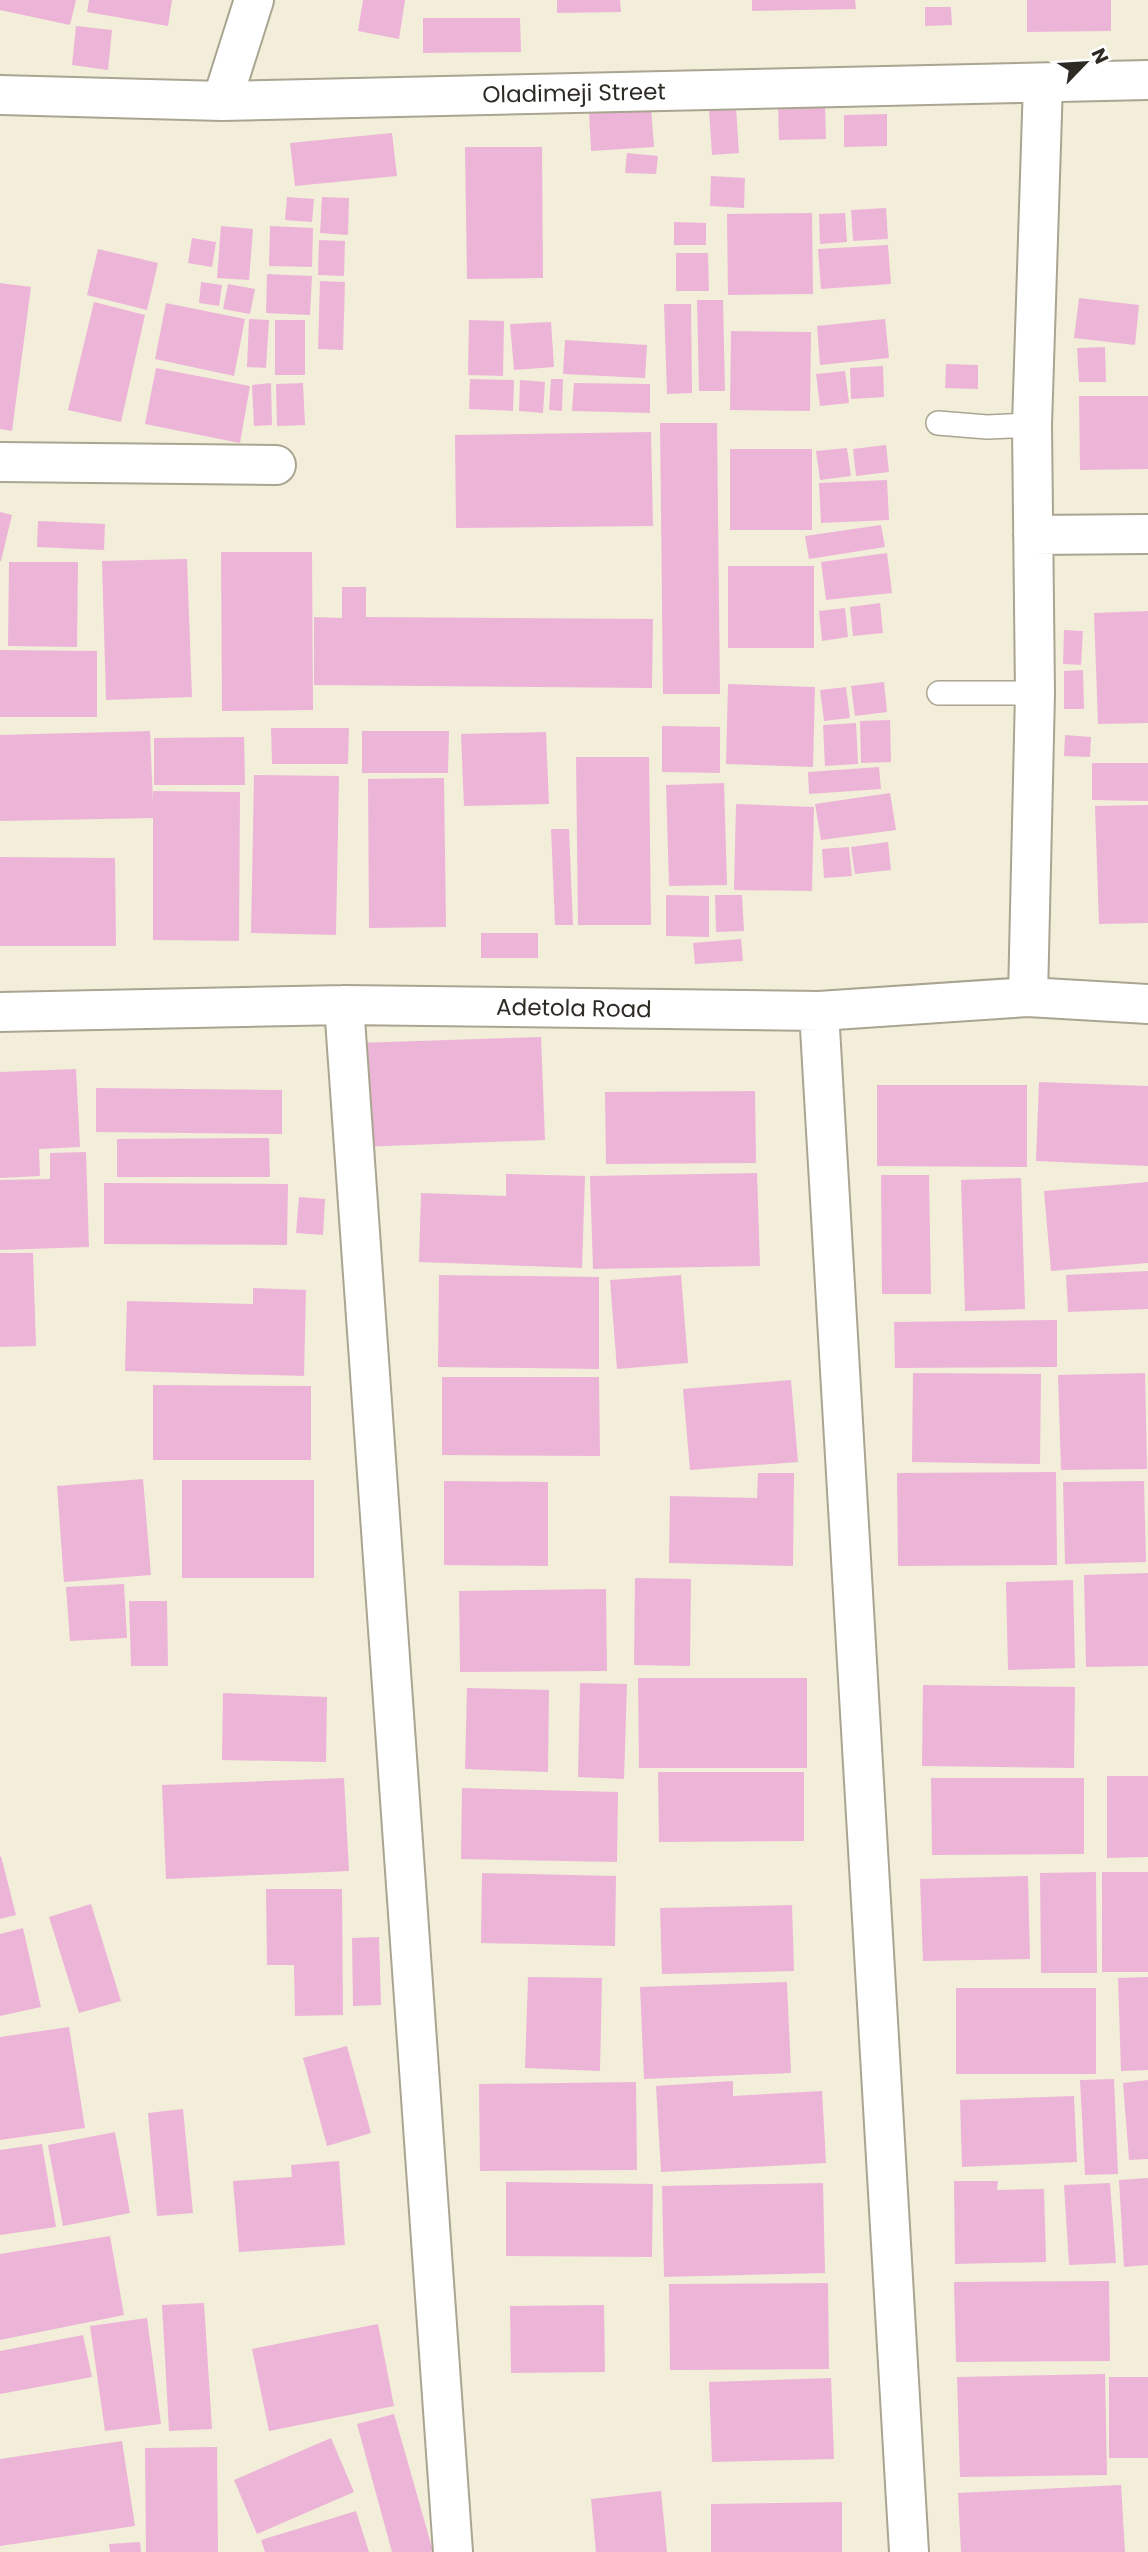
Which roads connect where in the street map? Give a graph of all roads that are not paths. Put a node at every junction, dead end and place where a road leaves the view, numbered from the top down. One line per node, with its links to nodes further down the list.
1 (254, 0): 5 (street)
2 (1148, 80): 3 (street, Oladimeji Street)
3 (1043, 83): 5 (street, Oladimeji Street); 7 (street)
4 (0, 95): 5 (street, Oladimeji Street)
5 (222, 101)
6 (938, 423): 7 (lane)
7 (1032, 425): 11 (street)
8 (0, 462): 9 (street)
9 (276, 465)
10 (1148, 534): 11 (street)
11 (1033, 535): 13 (street)
12 (939, 692): 13 (lane)
13 (1035, 693): 14 (street)
14 (1028, 997): 15 (street, Adetola Road); 17 (street, Adetola Road)
15 (1148, 1004)
16 (344, 1005): 17 (street, Adetola Road); 18 (street, Adetola Road); 19 (street)
17 (819, 1011): 20 (street)
18 (0, 1012)
19 (453, 2552)
20 (909, 2552)

